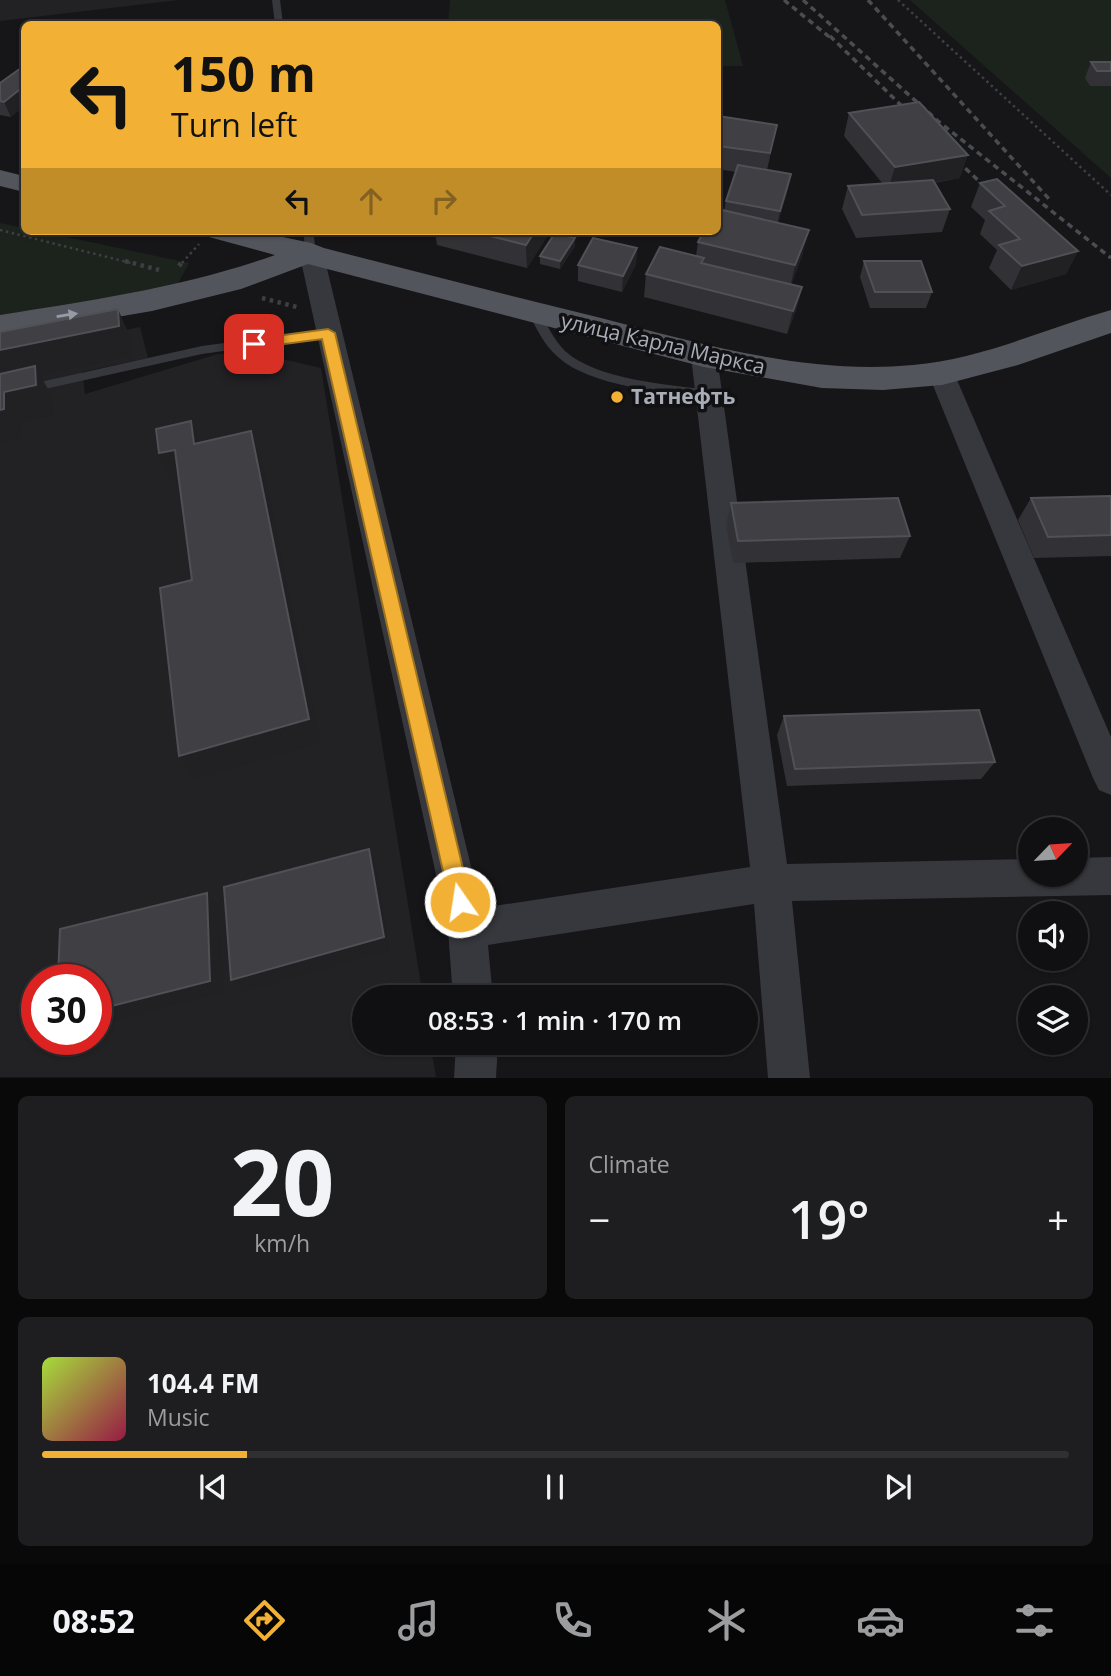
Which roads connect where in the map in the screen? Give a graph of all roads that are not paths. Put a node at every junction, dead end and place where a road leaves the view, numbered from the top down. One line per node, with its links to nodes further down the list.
1 (276, 0): 2 (lane)
2 (279, 21)
3 (0, 178): 4 (main road)
4 (21, 183)
5 (221, 235): 6 (main road, улица Карла Маркса); 7 (main road)
6 (309, 242): 7 (main road); 8 (main road, улица Карла Маркса); 11 (street)
7 (230, 282): 10 (main road, one-way to 7)
8 (534, 312): 12 (main road, улица Карла Маркса); 14 (lane)
9 (1111, 321): 13 (main road, улица Карла Маркса)
10 (0, 326)
11 (328, 333): 15 (lane); 19 (street)
12 (704, 356): 13 (main road, улица Карла Маркса); 14 (street)
13 (941, 373): 16 (street)
14 (708, 394): 18 (street)
15 (0, 396)
16 (1111, 778)
17 (1111, 876): 18 (street)
18 (771, 883): 19 (street); 23 (street)
19 (467, 929): 20 (street)
20 (472, 985)
21 (476, 1055): 22 (street)
22 (475, 1077)
23 (789, 1077)

